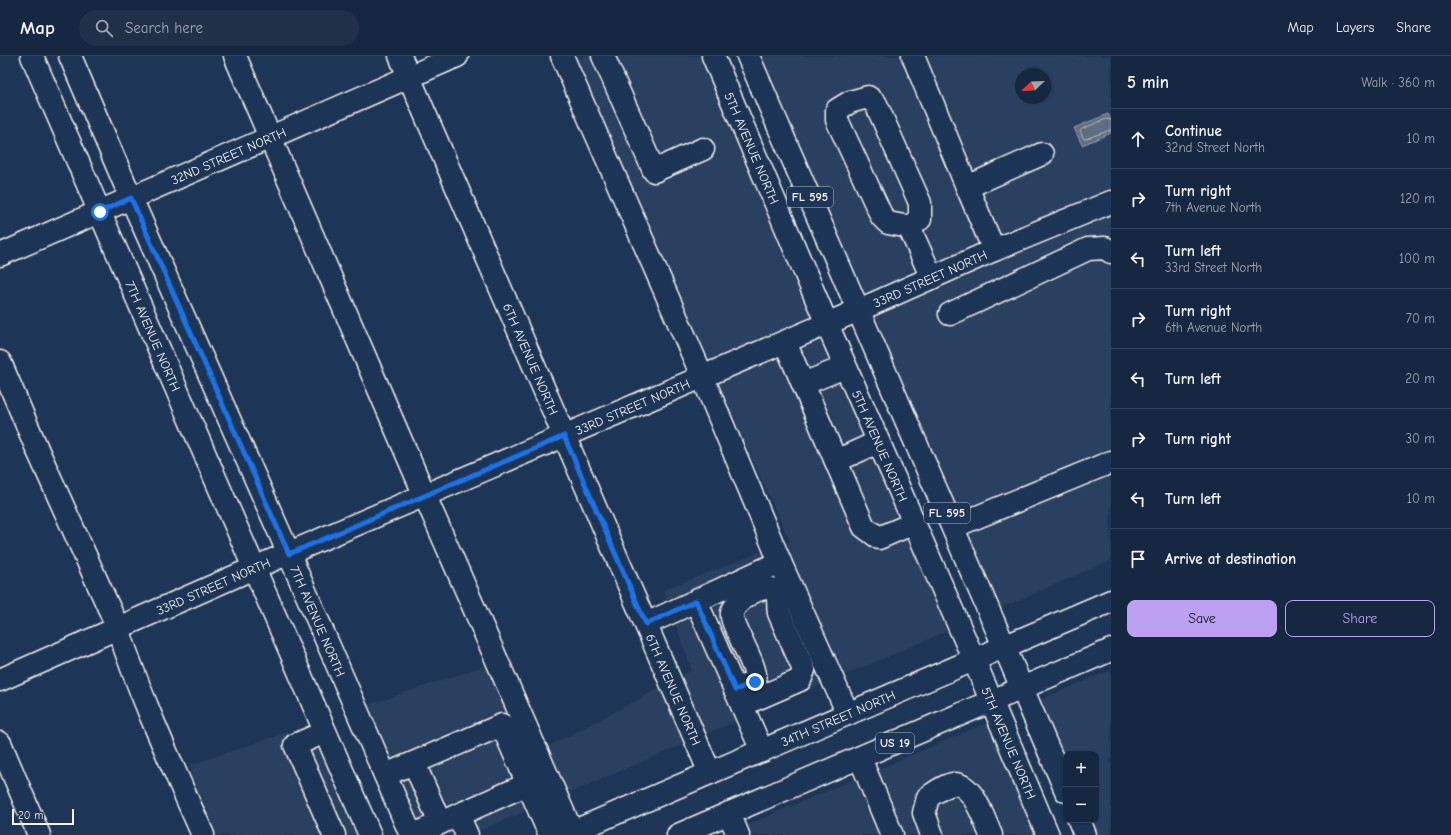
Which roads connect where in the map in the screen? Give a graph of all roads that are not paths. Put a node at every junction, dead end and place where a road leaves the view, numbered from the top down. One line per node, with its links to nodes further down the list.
1 (32, 56): 18 (main road, 7TH AVENUE NORTH)
2 (70, 56): 16 (main road, 7TH AVENUE NORTH)
3 (235, 56): 12 (main road)
4 (400, 56): 11 (main road, 6TH AVENUE NORTH)
5 (457, 56): 11 (main road, 32ND STREET NORTH)
6 (562, 56): 30 (main road)
7 (604, 56): 13 (main road)
8 (713, 56): 26 (main road, 5TH AVENUE NORTH / FL 595)
9 (748, 56): 24 (main road, FL 595)
10 (919, 58): 15 (main road)
11 (409, 78): 12 (main road, 32ND STREET NORTH); 32 (main road, 6TH AVENUE NORTH)
12 (270, 138): 16 (main road, 32ND STREET NORTH); 36 (main road)
13 (703, 149)
14 (1042, 154): 15 (main road)
15 (967, 188): 20 (main road)
16 (131, 198): 18 (main road, 32ND STREET NORTH); 39 (main road, 7TH AVENUE NORTH)
17 (1111, 202): 20 (main road, 33RD STREET NORTH)
18 (100, 212): 22 (main road, 32ND STREET NORTH); 41 (main road, 7TH AVENUE NORTH)
19 (908, 227): 19 (main road); 23 (main road)
20 (994, 250): 23 (main road, 33RD STREET NORTH)
21 (1111, 252): 25 (main road)
22 (0, 255)
23 (932, 278): 24 (main road, 33RD STREET NORTH)
24 (859, 310): 26 (main road, 33RD STREET NORTH); 38 (main road, FL 595)
25 (950, 314)
26 (827, 324): 27 (main road, 33RD STREET NORTH); 29 (main road, 5TH AVENUE NORTH / FL 595)
27 (785, 342): 30 (main road, 33RD STREET NORTH); 31 (main road)
28 (0, 362): 45 (main road)
29 (845, 367): 31 (main road); 33 (main road, 5TH AVENUE NORTH / FL 595)
30 (703, 378): 32 (main road, 33RD STREET NORTH); 40 (main road)
31 (803, 384): 34 (main road)
32 (564, 436): 36 (main road, 33RD STREET NORTH); 44 (main road, 6TH AVENUE NORTH)
33 (878, 442): 34 (main road); 37 (main road, 5TH AVENUE NORTH / FL 595)
34 (836, 461): 37 (main road)
35 (1111, 462): 38 (main road)
36 (425, 496): 39 (main road, 33RD STREET NORTH); 66 (main road)
37 (914, 523): 48 (main road, 5TH AVENUE NORTH / FL 595)
38 (953, 528): 46 (main road, FL 595)
39 (289, 554): 41 (main road, 33RD STREET NORTH); 60 (main road, 7TH AVENUE NORTH)
40 (780, 562): 43 (main road); 53 (main road)
41 (254, 568): 45 (main road, 33RD STREET NORTH); 54 (main road, 7TH AVENUE NORTH)
42 (1111, 600): 46 (main road, 34TH STREET NORTH)
43 (696, 601): 44 (main road); 51 (main road)
44 (646, 624): 59 (main road, 6TH AVENUE NORTH)
45 (118, 628): 49 (main road, 33RD STREET NORTH); 69 (main road)
46 (1004, 646): 48 (main road, 34TH STREET NORTH); 50 (main road)
47 (1111, 650): 50 (main road, US 19)
48 (974, 660): 52 (main road, 5TH AVENUE NORTH); 53 (main road, 34TH STREET NORTH)
49 (0, 680)
50 (1022, 688): 52 (main road, US 19); 62 (main road)
51 (739, 698): 51 (main road); 56 (main road)
52 (991, 702): 57 (main road, US 19); 79 (main road, 5TH AVENUE NORTH)
53 (848, 714): 56 (main road, 34TH STREET NORTH)
54 (325, 732): 70 (main road); 71 (main road, 7TH AVENUE NORTH)
55 (0, 743): 68 (main road)
56 (762, 751): 59 (main road, 34TH STREET NORTH)
57 (860, 758): 63 (main road, US 19); 67 (main road)
58 (414, 763): 60 (main road); 61 (main road); 64 (main road)
59 (710, 773): 66 (main road, 34TH STREET NORTH)
60 (385, 775): 72 (main road, 7TH AVENUE NORTH)
61 (528, 784): 64 (main road); 74 (main road)
62 (1064, 787)
63 (729, 814): 75 (main road, US 19); 76 (main road)
64 (449, 819): 72 (main road); 73 (main road)
65 (1080, 823): 80 (main road)
66 (569, 834)
67 (894, 834)
68 (39, 835)
69 (203, 835)
70 (334, 835)
71 (370, 835)
72 (412, 835)
73 (467, 835)
74 (550, 835)
75 (678, 835)
76 (738, 835)
77 (932, 835): 78 (main road)
78 (991, 835)
79 (1048, 835)
80 (1085, 835)

